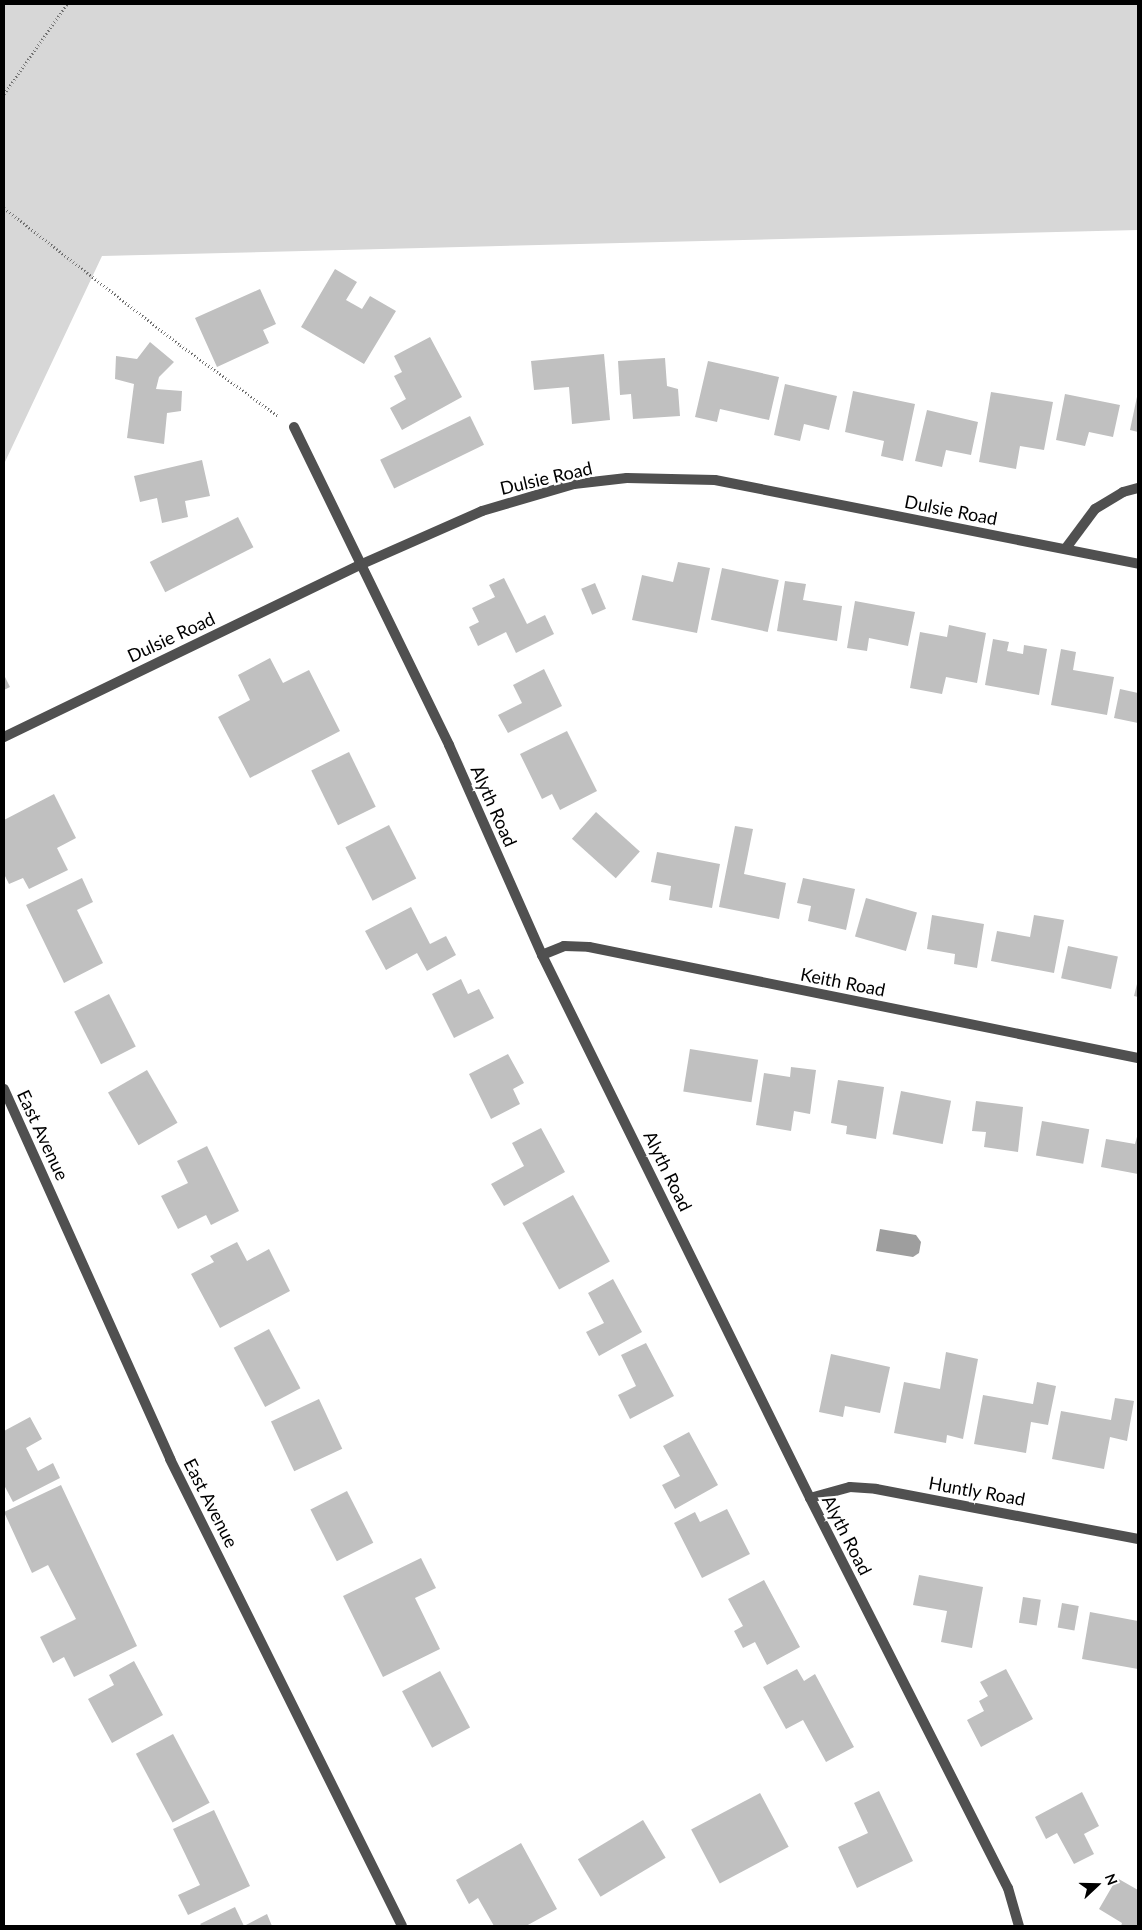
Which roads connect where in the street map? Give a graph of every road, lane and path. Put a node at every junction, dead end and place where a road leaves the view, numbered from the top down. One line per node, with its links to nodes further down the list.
1 (67, 4): 2 (path)
2 (4, 94)
3 (4, 208): 4 (path)
4 (294, 427): 7 (street, Alyth Road)
5 (1138, 488): 6 (street)
6 (1066, 548): 7 (street, Dulsie Road); 8 (street, Dulsie Road)
7 (362, 564): 9 (street, Dulsie Road); 10 (street, Alyth Road)
8 (1138, 564)
9 (4, 737)
10 (542, 955): 11 (street, Keith Road); 13 (street, Alyth Road)
11 (1138, 1058)
12 (4, 1089): 15 (street, East Avenue)
13 (810, 1498): 14 (street, Huntly Road); 16 (street, Alyth Road)
14 (1138, 1539)
15 (402, 1926)
16 (1019, 1926)

